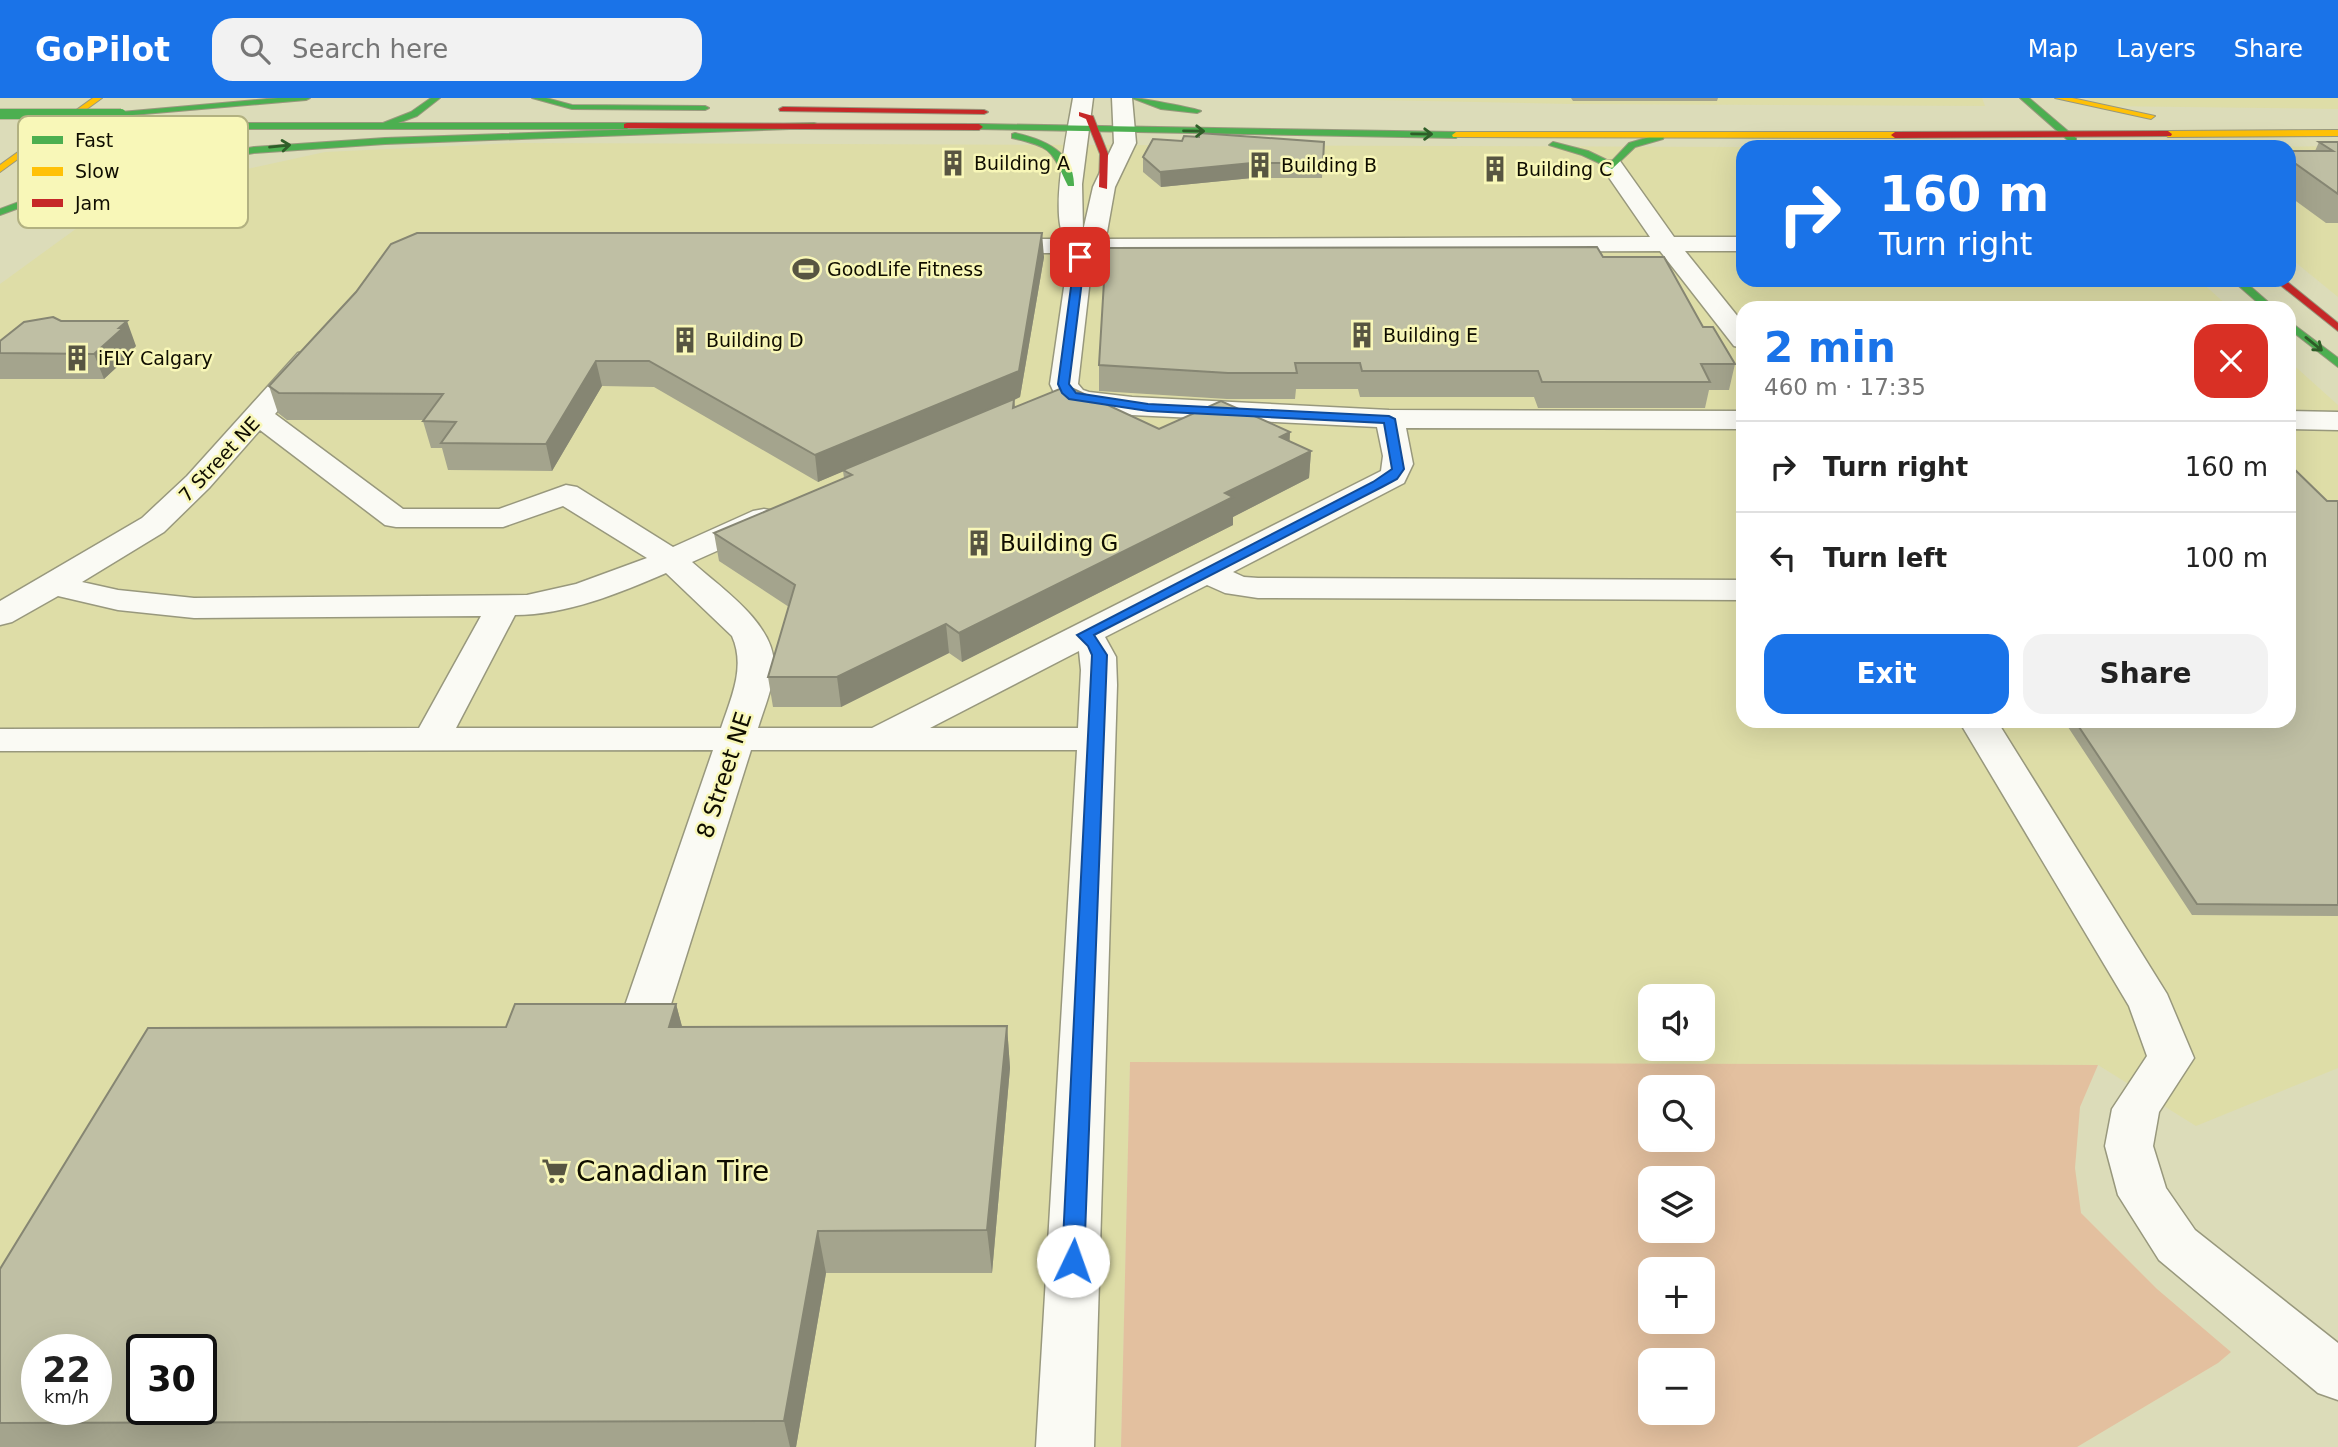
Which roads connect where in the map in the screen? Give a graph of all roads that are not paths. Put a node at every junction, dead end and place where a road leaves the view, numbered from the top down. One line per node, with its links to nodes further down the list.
1 (58, 98): 16 (main road)
2 (97, 98): 17 (main road)
3 (306, 98): 13 (main road)
4 (436, 98): 14 (main road)
5 (536, 98): 8 (main road)
6 (2024, 98): 19 (main road)
7 (2058, 98): 20 (main road); 27 (main road)
8 (723, 109)
9 (764, 109): 10 (main road)
10 (984, 112): 14 (main road); 15 (main road)
11 (1218, 112): 15 (main road)
12 (0, 114): 13 (main road, bridge)
13 (121, 114): 14 (main road)
14 (414, 114): 22 (main road)
15 (1103, 115): 19 (main road); 23 (main road); 25 (main road); 31 (main road, one-way to 31); 40 (street); 45 (street)
16 (26, 116)
17 (72, 116)
18 (2338, 121): 20 (main road)
19 (2050, 122): 27 (main road); 27 (main road)
20 (2244, 122): 27 (main road)
21 (248, 126): 22 (main road)
22 (384, 126): 23 (main road)
23 (495, 126): 24 (main road)
24 (814, 126): 25 (main road); 36 (main road, one-way to 24)
25 (919, 126): 40 (main road)
26 (2338, 133): 30 (main road)
27 (2079, 134): 29 (main road); 33 (main road)
28 (1676, 135): 29 (main road); 31 (main road); 38 (main road)
29 (1877, 135): 32 (main road)
30 (2173, 135): 34 (main road); 35 (main road)
31 (1492, 136): 38 (main road)
32 (1968, 140)
33 (2096, 140)
34 (2111, 140)
35 (2160, 140)
36 (248, 150)
37 (18, 156): 39 (main road)
38 (1612, 166): 46 (street)
39 (0, 169)
40 (1071, 184): 45 (street)
41 (18, 205): 42 (main road, one-way to 41)
42 (0, 212)
43 (1736, 244): 46 (street)
44 (965, 246): 45 (street)
45 (1082, 246): 46 (street); 56 (street)
46 (1668, 246): 52 (street)
47 (2245, 287): 49 (main road)
48 (2288, 287): 50 (main road)
49 (2262, 301)
50 (2338, 328)
51 (2296, 330): 54 (main road, one-way to 54)
52 (1736, 331)
53 (328, 338): 55 (street, 7 Street NE)
54 (2338, 364)
55 (258, 415): 61 (street, 8 Street NE); 63 (street, 7 Street NE)
56 (1389, 419): 57 (street); 62 (street)
57 (1736, 420)
58 (2296, 420): 59 (street)
59 (2338, 421)
60 (797, 504): 61 (street)
61 (670, 558): 65 (street); 69 (street, 8 Street NE)
62 (1207, 572): 64 (street); 67 (street)
63 (53, 585): 65 (street); 66 (street, 7 Street NE)
64 (1736, 590)
65 (503, 606): 71 (street)
66 (0, 615)
67 (1084, 635): 72 (street); 73 (street)
68 (1983, 728): 75 (street)
69 (736, 739): 71 (street); 72 (street); 74 (street, 8 Street NE)
70 (0, 740): 71 (street)
71 (432, 740)
72 (879, 740): 73 (street)
73 (1095, 740): 76 (street)
74 (643, 1020)
75 (2338, 1376)
76 (1065, 1447)

